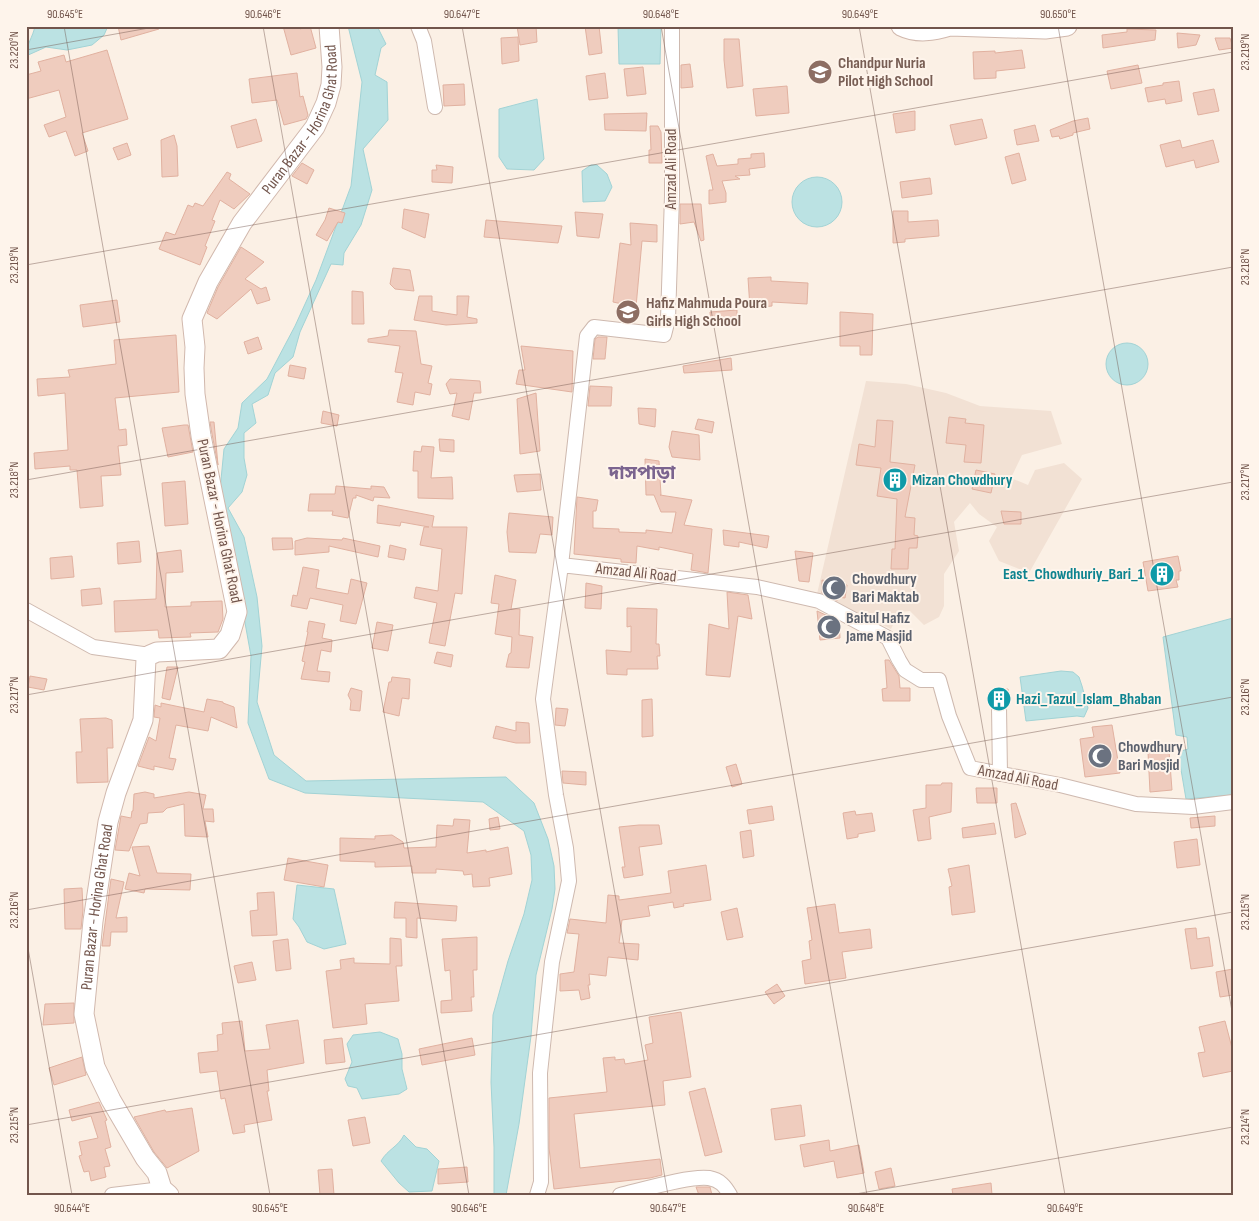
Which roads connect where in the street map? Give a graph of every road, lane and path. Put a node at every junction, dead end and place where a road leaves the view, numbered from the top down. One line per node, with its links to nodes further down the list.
1 (329, 26): 10 (main road, Puran Bazar - Horina Ghat Road)
2 (418, 26): 7 (street)
3 (672, 26): 8 (street, Amzad Ali Road)
4 (901, 26): 5 (main road)
5 (950, 26): 6 (main road)
6 (1067, 26)
7 (435, 107)
8 (561, 565): 12 (street, Amzad Ali Road); 16 (street)
9 (26, 610): 10 (street)
10 (150, 655): 14 (main road, Puran Bazar - Horina Ghat Road)
11 (999, 707): 12 (street)
12 (1000, 774): 13 (street, Amzad Ali Road)
13 (1233, 802)
14 (166, 1192): 15 (street)
15 (112, 1195)
16 (537, 1195)
17 (620, 1195): 18 (street)
18 (730, 1195)

